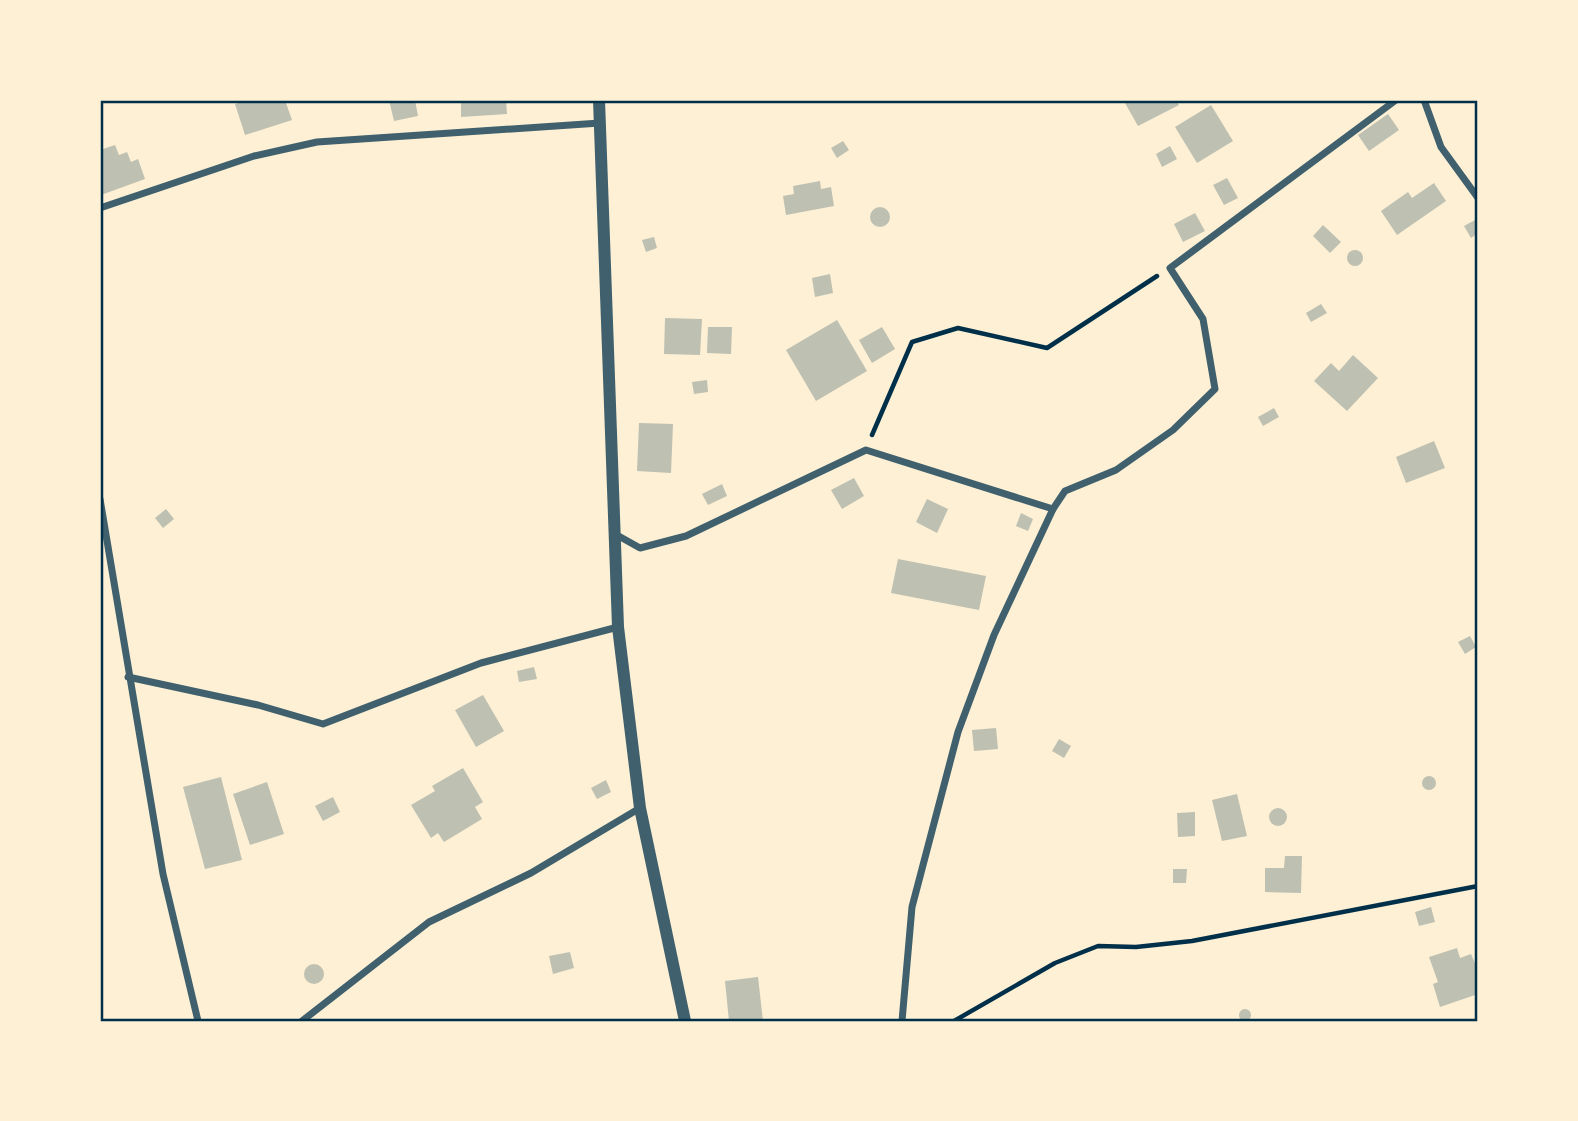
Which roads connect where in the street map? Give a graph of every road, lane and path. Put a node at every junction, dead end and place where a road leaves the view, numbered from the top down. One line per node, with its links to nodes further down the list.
1 (599, 100): 4 (street)
2 (1396, 100): 7 (street)
3 (1423, 100): 5 (street)
4 (601, 123): 6 (street); 11 (street)
5 (1478, 198)
6 (100, 208)
7 (1170, 268): 8 (path); 10 (street)
8 (866, 450): 10 (street); 11 (street)
9 (100, 499): 13 (street)
10 (1054, 509): 19 (street)
11 (614, 533): 12 (street)
12 (618, 627): 13 (street); 14 (street)
13 (128, 677): 16 (street)
14 (640, 808): 17 (street); 18 (street)
15 (1478, 886): 20 (path)
16 (198, 1021)
17 (302, 1021)
18 (685, 1021)
19 (902, 1021)
20 (954, 1021)

